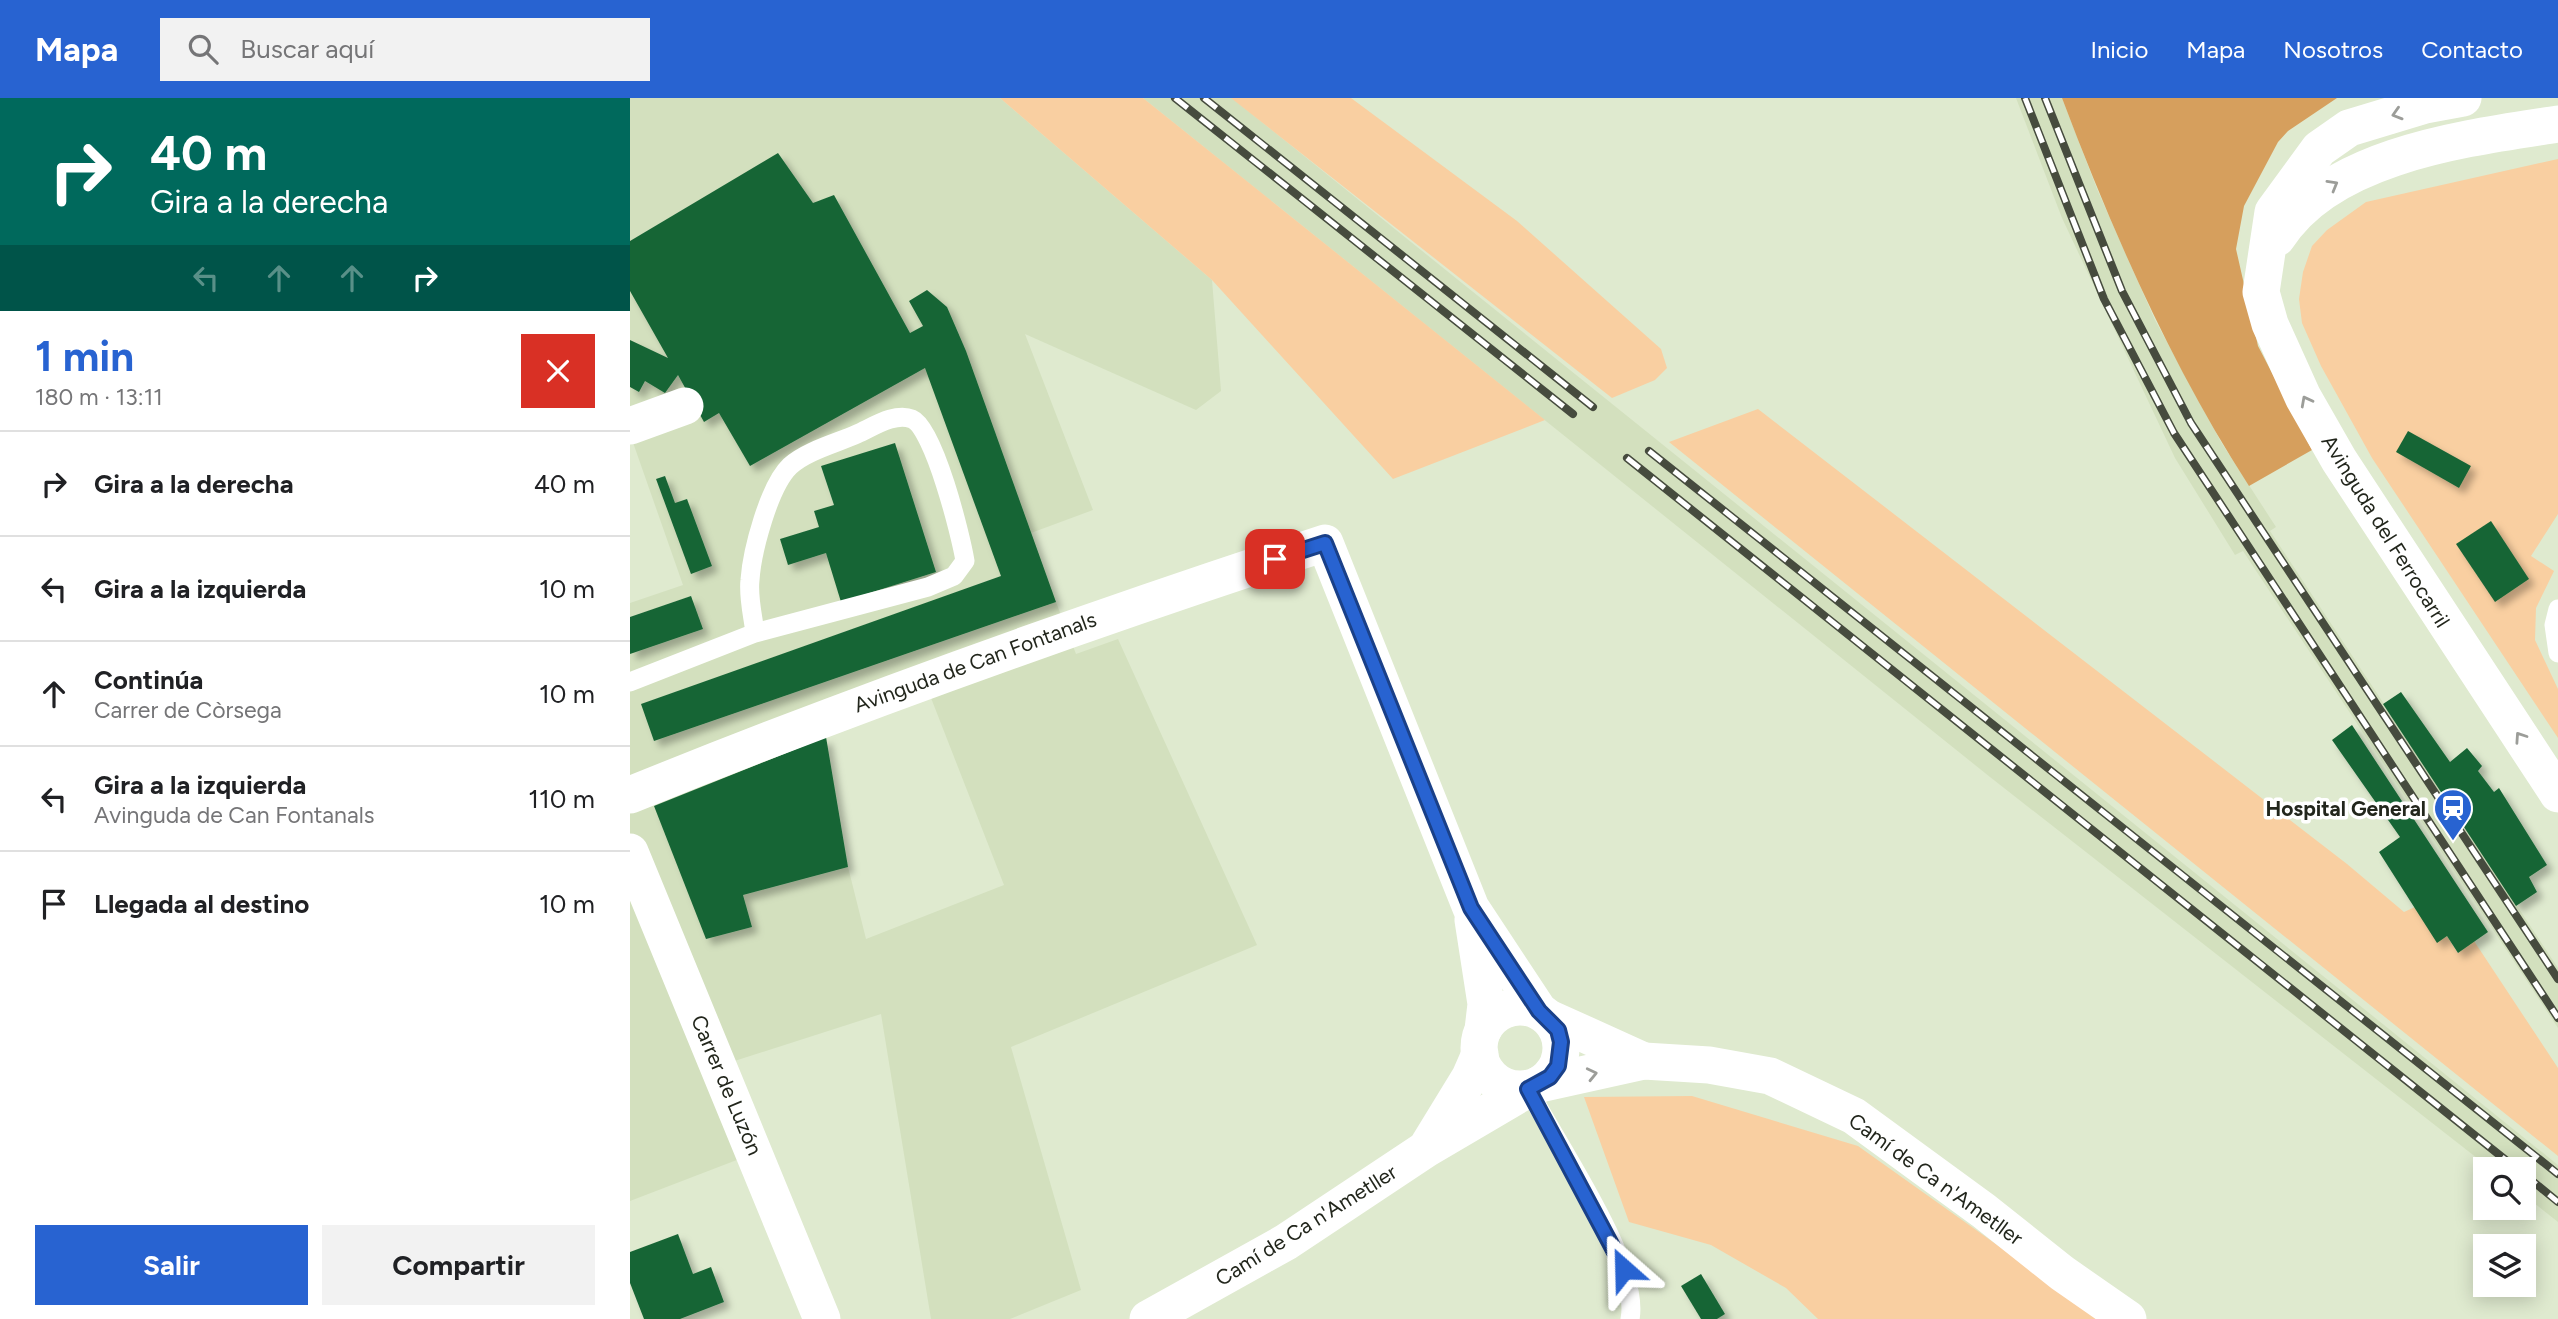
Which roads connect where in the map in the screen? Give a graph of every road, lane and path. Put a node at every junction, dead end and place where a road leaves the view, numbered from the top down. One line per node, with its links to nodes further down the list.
1 (2463, 98): 3 (street, Avinguda del Ferrocarril, one-way to 3)
2 (2558, 124): 3 (street, one-way to 2)
3 (2269, 251): 10 (street, Avinguda del Ferrocarril, one-way to 3)
4 (685, 407): 5 (street)
5 (630, 426)
6 (2558, 609): 8 (lane)
7 (755, 633): 7 (lane); 9 (lane)
8 (2558, 653)
9 (630, 682)
10 (2558, 794)
11 (630, 795): 13 (street, Avinguda de Can Fontanals)
12 (630, 852): 19 (street, Carrer de Luzón)
13 (1471, 908): 14 (street); 15 (street)
14 (1545, 1015): 15 (street); 16 (street, Camí de Ca n'Ametller); 17 (street)
15 (1481, 1042): 17 (street); 18 (street, Camí de Ca n'Ametller)
16 (1644, 1061): 17 (street, Camí de Ca n'Ametller, one-way to 16); 22 (street, Camí de Ca n'Ametller)
17 (1534, 1086): 18 (street, Camí de Ca n'Ametller); 21 (lane)
18 (1426, 1149): 20 (street, Camí de Ca n'Ametller)
19 (822, 1319)
20 (1148, 1319)
21 (1630, 1319)
22 (2128, 1319)

